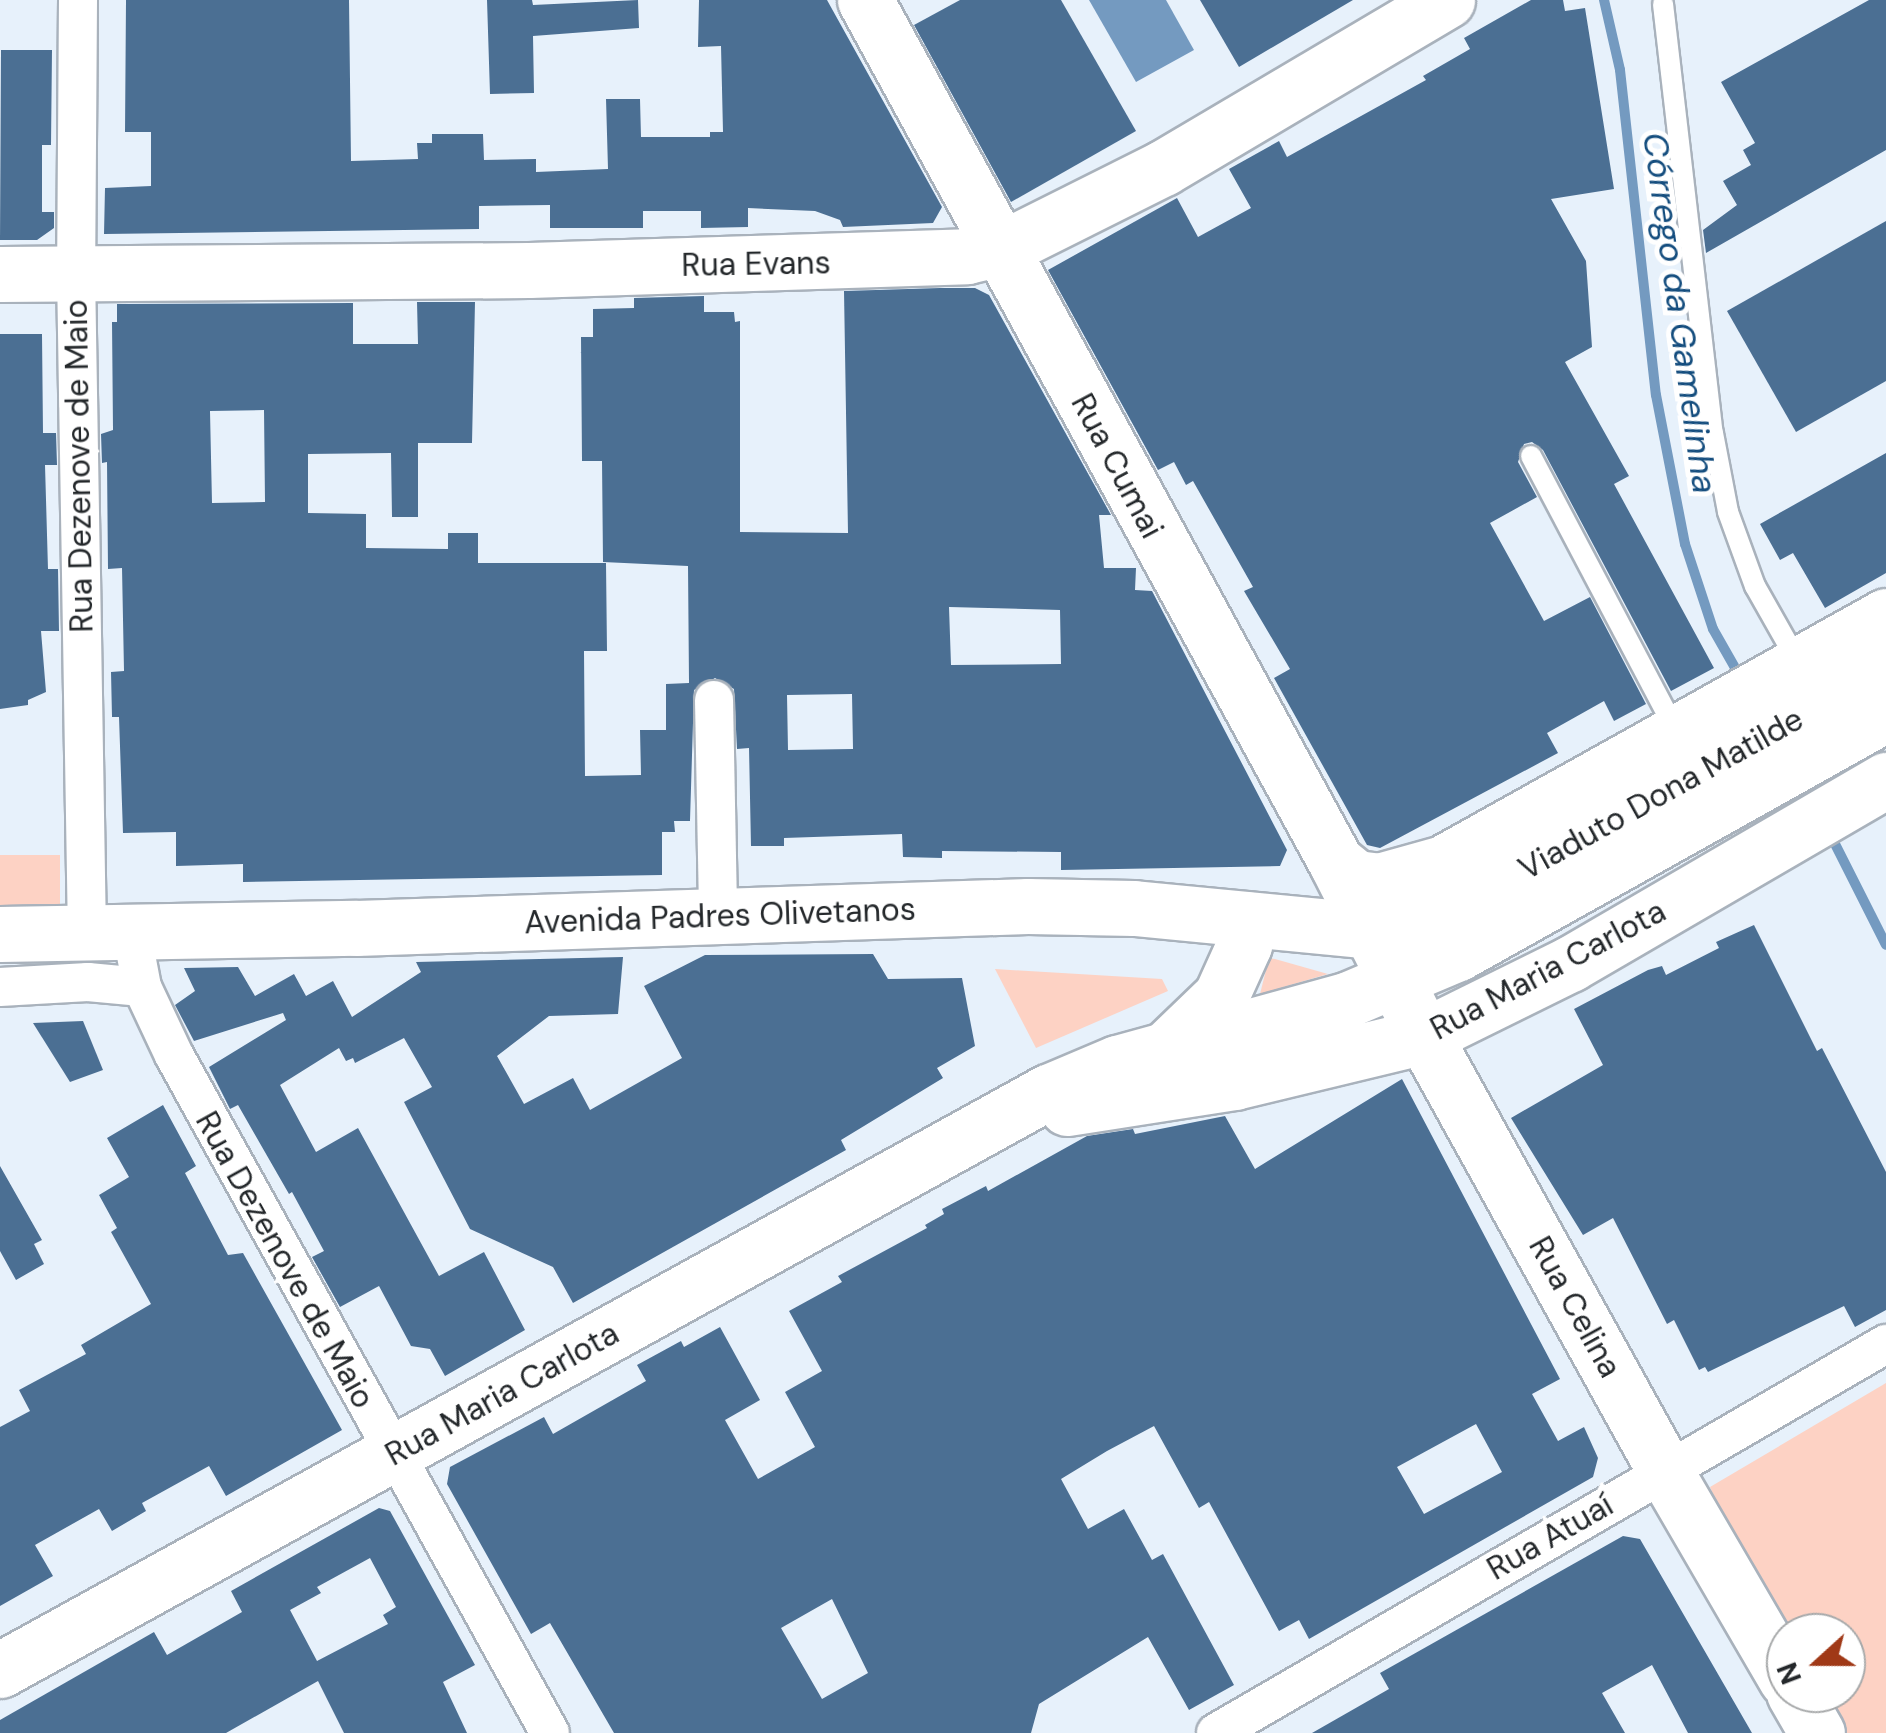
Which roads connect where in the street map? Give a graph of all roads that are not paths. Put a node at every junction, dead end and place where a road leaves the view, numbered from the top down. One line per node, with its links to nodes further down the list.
1 (78, 0): 6 (street, Rua Dezenove de Maio)
2 (1446, 0): 5 (street, Rua Evans)
3 (1662, 4): 10 (lane)
4 (879, 5): 5 (street, Rua Cumai)
5 (1002, 248): 6 (street, Rua Evans); 16 (street, Rua Cumai)
6 (76, 272): 7 (street, Rua Evans); 20 (street, Rua Dezenove de Maio)
7 (0, 274)
8 (1531, 456): 14 (lane)
9 (1886, 616): 10 (street)
10 (1789, 670): 14 (street)
11 (1886, 670): 22 (street, Viaduto Dona Matilde)
12 (714, 700): 17 (street)
13 (1886, 714): 22 (street, Viaduto Dona Matilde)
14 (1677, 732): 16 (street)
15 (1880, 784): 26 (street, Rua Maria Carlota)
16 (1336, 862): 19 (street, Rua Cumai)
17 (718, 918): 18 (street, Avenida Padres Olivetanos); 20 (street, Avenida Padres Olivetanos)
18 (1249, 919): 19 (street, Avenida Padres Olivetanos); 27 (street)
19 (1371, 931): 22 (street, Avenida Padres Olivetanos); 23 (street, Rua Celina)
20 (110, 933): 21 (street, Avenida Padres Olivetanos); 25 (street, Rua Dezenove de Maio)
21 (0, 934)
22 (1448, 935): 23 (street, Rua Maria Carlota)
23 (1398, 980): 26 (street, Rua Celina); 27 (street, Rua Maria Carlota)
24 (0, 986): 25 (street)
25 (142, 987): 30 (street, Rua Dezenove de Maio)
26 (1424, 1036): 28 (street, Rua Maria Carlota); 31 (street, Rua Celina)
27 (1167, 1048): 28 (street, Rua Maria Carlota)
28 (1005, 1118): 30 (street, Rua Maria Carlota)
29 (1886, 1344): 31 (street, Rua Atuaí)
30 (392, 1455): 33 (street, Rua Maria Carlota); 35 (street, Rua Dezenove de Maio)
31 (1664, 1471): 32 (street, Rua Celina); 34 (street, Rua Atuaí)
32 (1766, 1645)
33 (0, 1670)
34 (1230, 1730)
35 (550, 1733)

